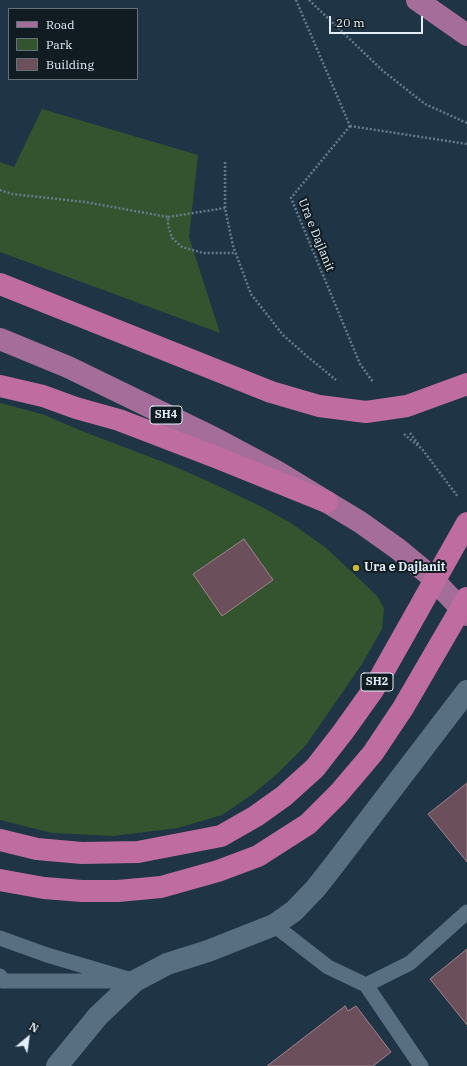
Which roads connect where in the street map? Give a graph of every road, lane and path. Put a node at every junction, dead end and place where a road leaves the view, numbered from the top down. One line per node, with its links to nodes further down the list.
1 (296, 0): 6 (path)
2 (309, 0): 5 (path)
3 (417, 0): 4 (main road)
4 (467, 35)
5 (467, 123)
6 (350, 126): 7 (path); 15 (path, Ura e Dajlanit)
7 (467, 144)
8 (225, 162): 10 (path)
9 (0, 190): 11 (path)
10 (225, 208): 11 (path); 12 (path)
11 (168, 217): 12 (path)
12 (235, 253): 16 (path)
13 (0, 284): 17 (highway)
14 (0, 339): 20 (main road, SH4)
15 (360, 364)
16 (338, 382)
17 (467, 384)
18 (0, 386): 20 (highway)
19 (404, 434): 21 (path)
20 (327, 502): 23 (main road, SH4)
21 (462, 502)
22 (467, 523): 27 (highway, SH2)
23 (427, 574): 24 (main road, SH4); 25 (main road, SH4)
24 (467, 597): 28 (highway, SH2)
25 (467, 615)
26 (467, 691): 30 (street)
27 (0, 840)
28 (0, 880)
29 (467, 912): 34 (lane)
30 (274, 925): 33 (street); 34 (lane)
31 (0, 938): 33 (lane)
32 (0, 976): 33 (lane)
33 (135, 981): 35 (street)
34 (366, 985): 36 (lane)
35 (57, 1066)
36 (421, 1066)

